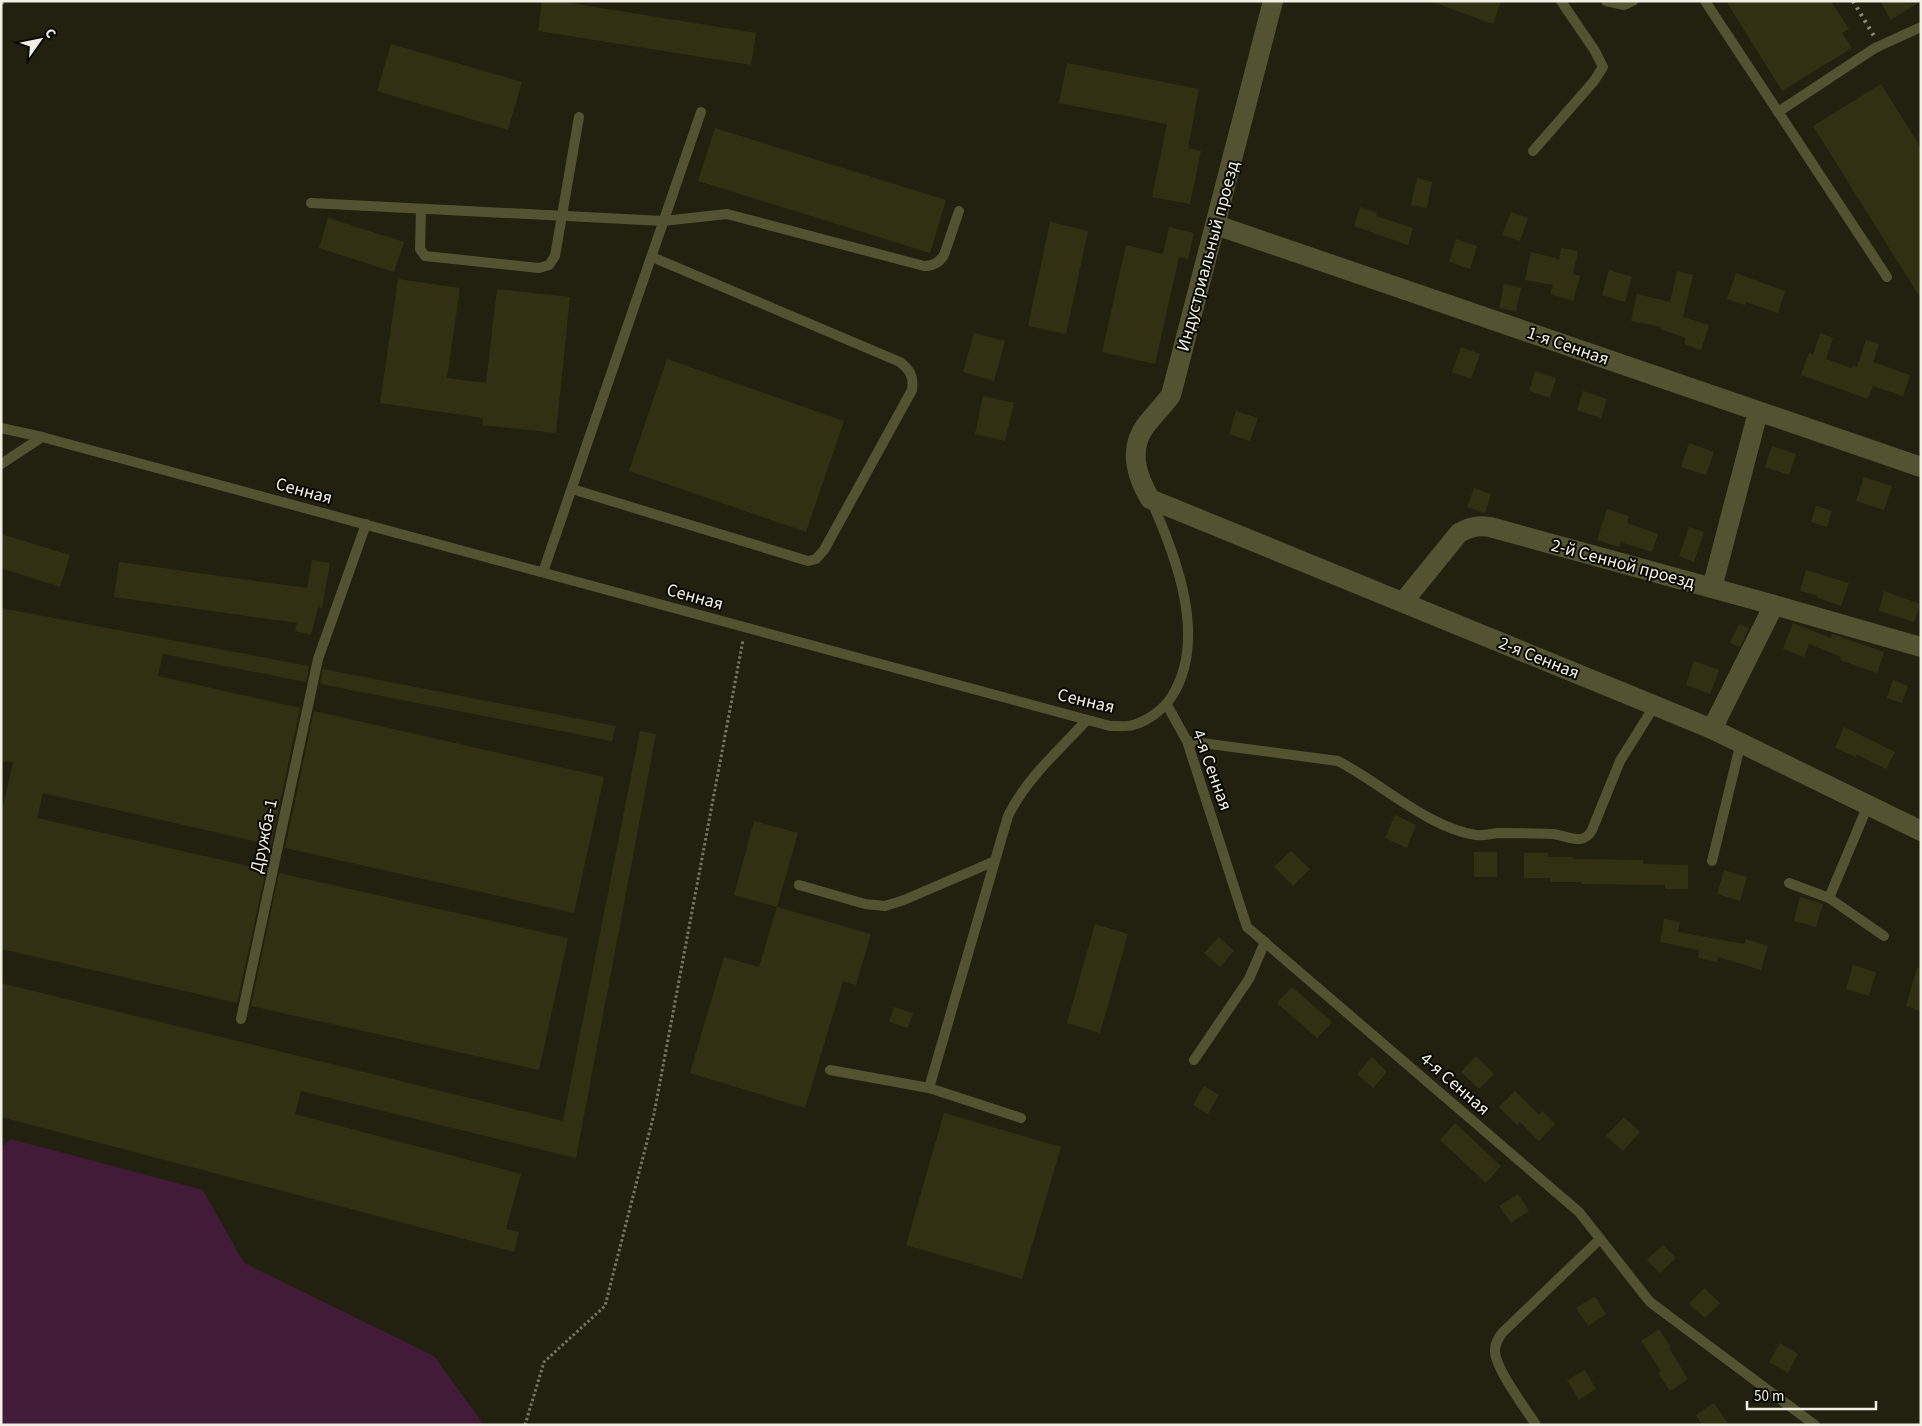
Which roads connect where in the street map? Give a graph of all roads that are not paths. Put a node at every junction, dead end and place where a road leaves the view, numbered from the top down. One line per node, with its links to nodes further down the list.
1 (1274, 1): 16 (street, Индустриальный проезд)
2 (1561, 1): 10 (lane)
3 (1606, 1): 4 (lane)
4 (1633, 1)
5 (1706, 1): 8 (lane)
6 (1921, 27): 8 (lane)
7 (701, 112): 15 (lane)
8 (1778, 112): 18 (lane)
9 (578, 117): 14 (lane)
10 (1533, 151)
11 (311, 203): 12 (lane)
12 (421, 209): 14 (lane); 14 (lane)
13 (958, 211): 15 (lane)
14 (561, 216): 15 (lane)
15 (664, 221): 17 (lane)
16 (1216, 225): 19 (street, 1-я Сенная); 25 (street, Индустриальный проезд)
17 (652, 257): 24 (lane); 24 (lane)
18 (1887, 277)
19 (1758, 412): 23 (street, 1-я Сенная); 28 (street)
20 (1, 428): 21 (lane, Сенная)
21 (42, 437): 22 (lane); 26 (lane, Сенная)
22 (1, 464)
23 (1921, 467)
24 (572, 489): 27 (lane)
25 (1150, 499): 29 (street, 2-я Сенная); 32 (lane, Сенная)
26 (366, 524): 27 (lane, Сенная); 47 (lane, Дружба-1)
27 (543, 572): 34 (lane, Сенная)
28 (1712, 588): 29 (street, 2-й Сенной проезд); 30 (street, 2-й Сенной проезд)
29 (1402, 602): 33 (street, 2-я Сенная)
30 (1774, 605): 31 (street, 2-й Сенной проезд); 35 (street)
31 (1921, 647)
32 (1167, 705): 34 (lane, Сенная); 36 (lane, 4-я Сенная)
33 (1655, 705): 35 (street, 2-я Сенная); 36 (lane)
34 (1087, 720): 40 (lane)
35 (1712, 729): 37 (street, 2-я Сенная)
36 (1187, 741): 46 (lane, 4-я Сенная)
37 (1741, 742): 38 (street, 2-я Сенная); 41 (lane)
38 (1868, 805): 39 (street, 2-я Сенная); 44 (lane)
39 (1921, 831)
40 (994, 861): 43 (lane); 50 (lane)
41 (1712, 861)
42 (1789, 882): 44 (lane)
43 (799, 884)
44 (1829, 898): 45 (lane)
45 (1884, 936)
46 (1265, 942): 48 (lane); 52 (lane, 4-я Сенная)
47 (241, 1019)
48 (1194, 1060)
49 (830, 1070): 50 (lane)
50 (929, 1088): 51 (lane)
51 (1021, 1118)
52 (1600, 1239): 53 (lane); 54 (lane, 4-я Сенная)
53 (1536, 1425)
54 (1816, 1425)

